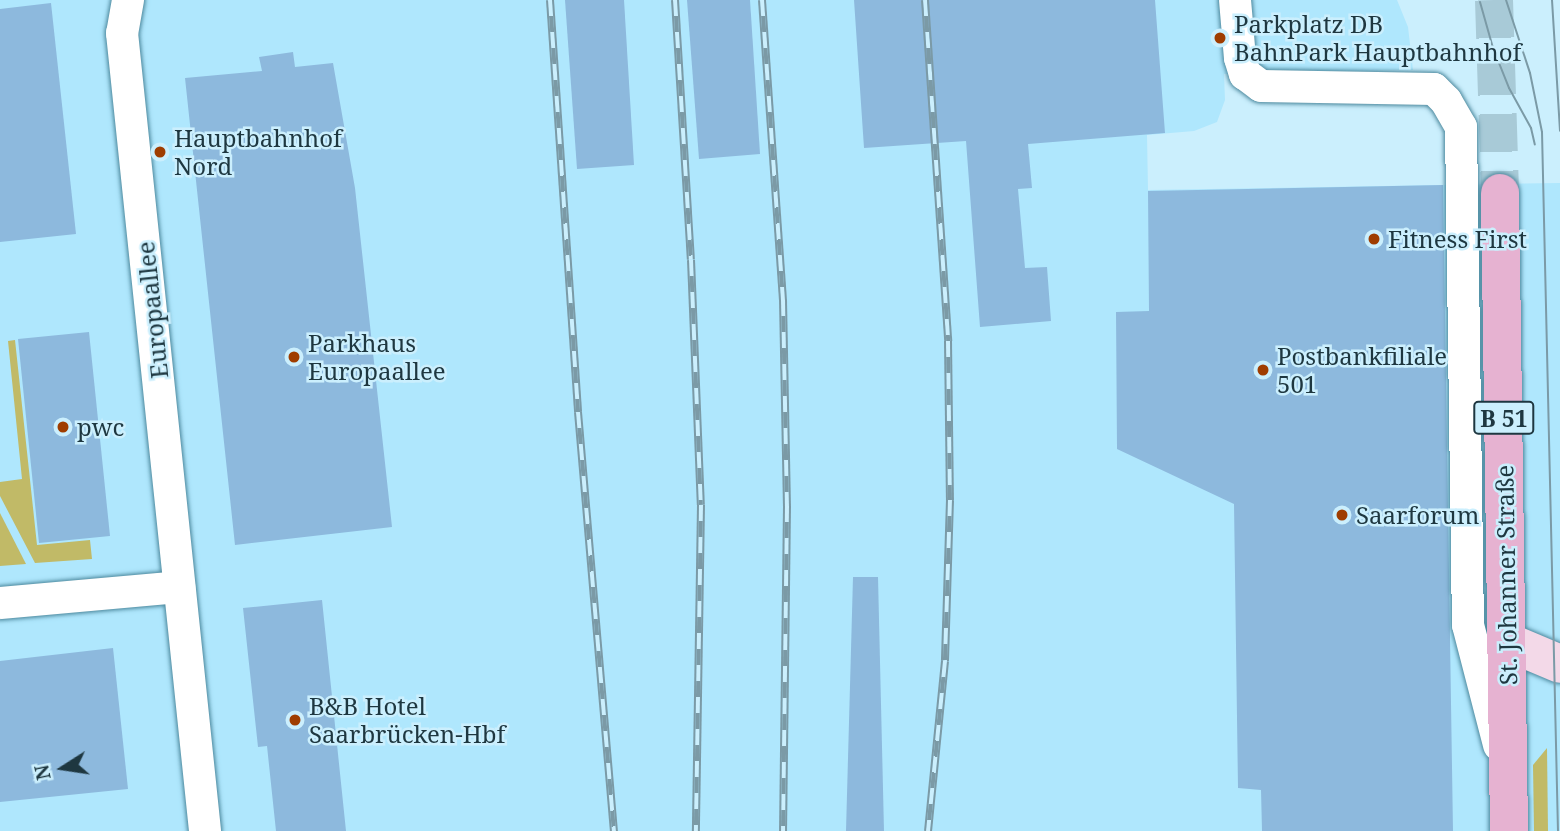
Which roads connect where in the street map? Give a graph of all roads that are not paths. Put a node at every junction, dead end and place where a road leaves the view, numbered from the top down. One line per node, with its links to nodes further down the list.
1 (103, 0): 4 (street, Europaallee)
2 (128, 0): 4 (street, Europaallee)
3 (1235, 0): 10 (street)
4 (122, 33): 6 (street, Europaallee)
5 (1500, 192): 8 (main road, St. Johanner Straße / B 51)
6 (179, 587): 7 (street); 11 (street, Europaallee)
7 (0, 603)
8 (1508, 642): 9 (street); 10 (main road, St. Johanner Straße / B 51)
9 (1560, 664)
10 (1509, 783): 12 (main road, St. Johanner Straße / B 51)
11 (205, 831)
12 (1509, 831)

